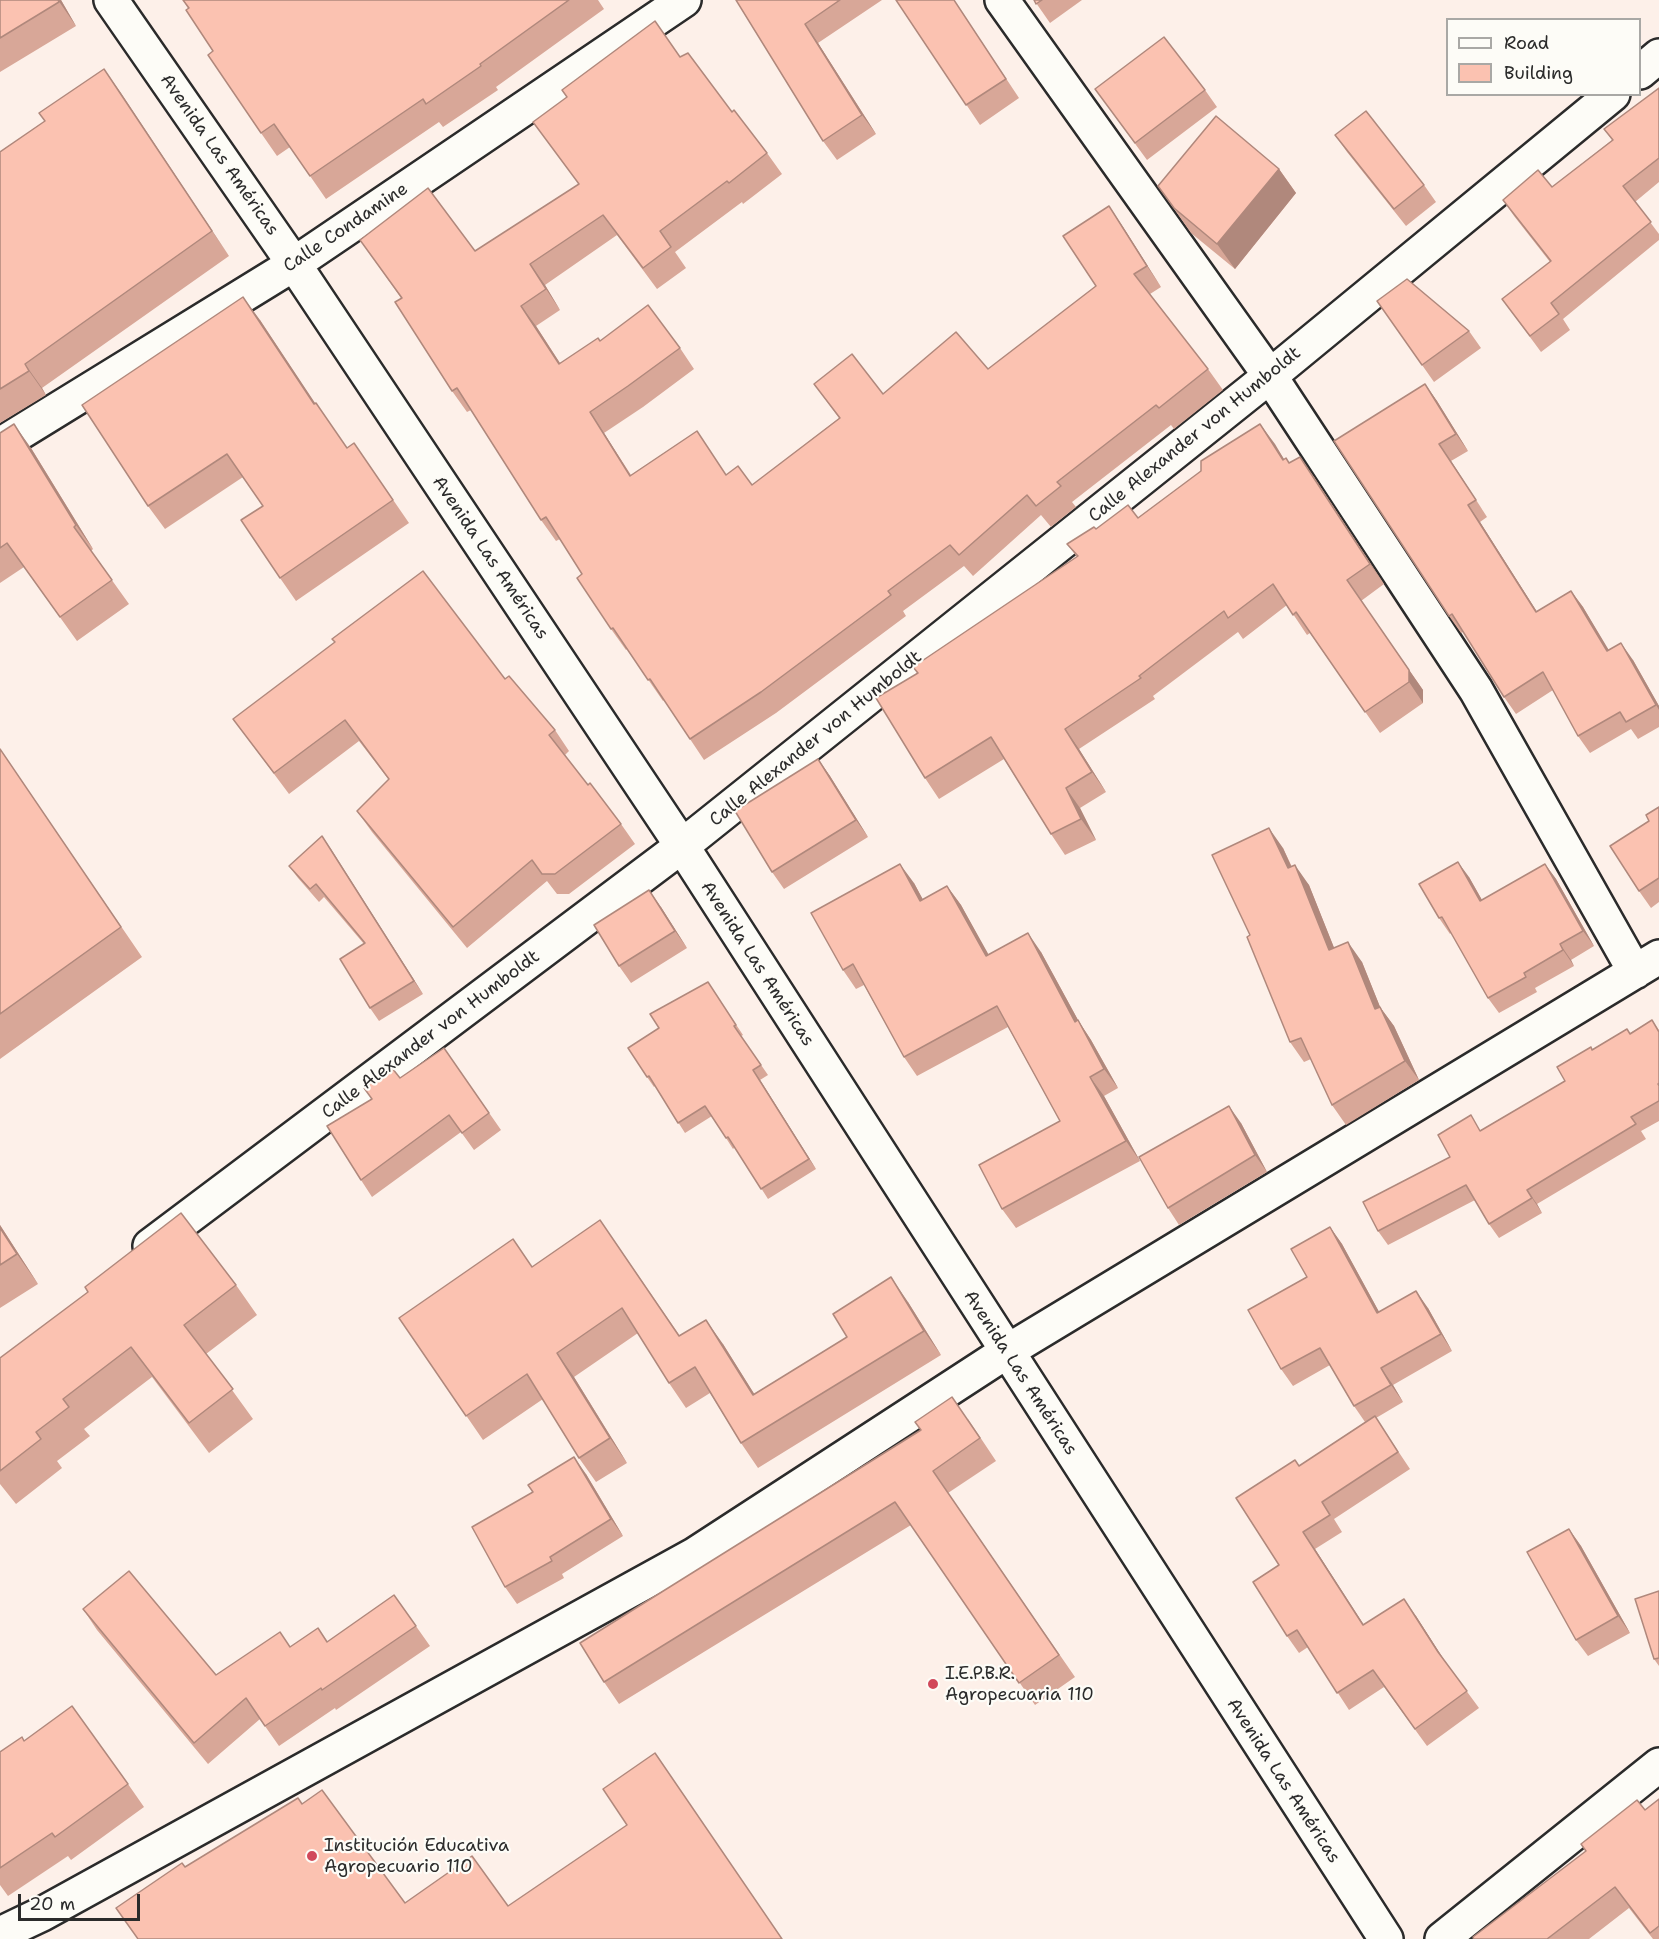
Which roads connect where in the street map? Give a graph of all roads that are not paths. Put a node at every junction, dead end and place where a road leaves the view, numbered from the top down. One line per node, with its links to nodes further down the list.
1 (111, 0): 7 (street, Avenida Las Américas)
2 (684, 0): 7 (street, Calle Condamine)
3 (1002, 0): 8 (street)
4 (1659, 56): 5 (street)
5 (1641, 71)
6 (1610, 96): 8 (street, Calle Alexander von Humboldt)
7 (294, 264): 9 (street, Calle Condamine); 10 (street, Avenida Las Américas)
8 (1270, 376): 10 (street, Calle Alexander von Humboldt); 11 (street)
9 (0, 445)
10 (682, 846): 12 (street, Calle Alexander von Humboldt); 13 (street, Avenida Las Américas)
11 (1647, 965): 13 (street)
12 (123, 1266)
13 (1006, 1352): 15 (street); 16 (street, Avenida Las Américas)
14 (1659, 1765): 17 (street)
15 (0, 1934)
16 (1386, 1939)
17 (1443, 1939)

